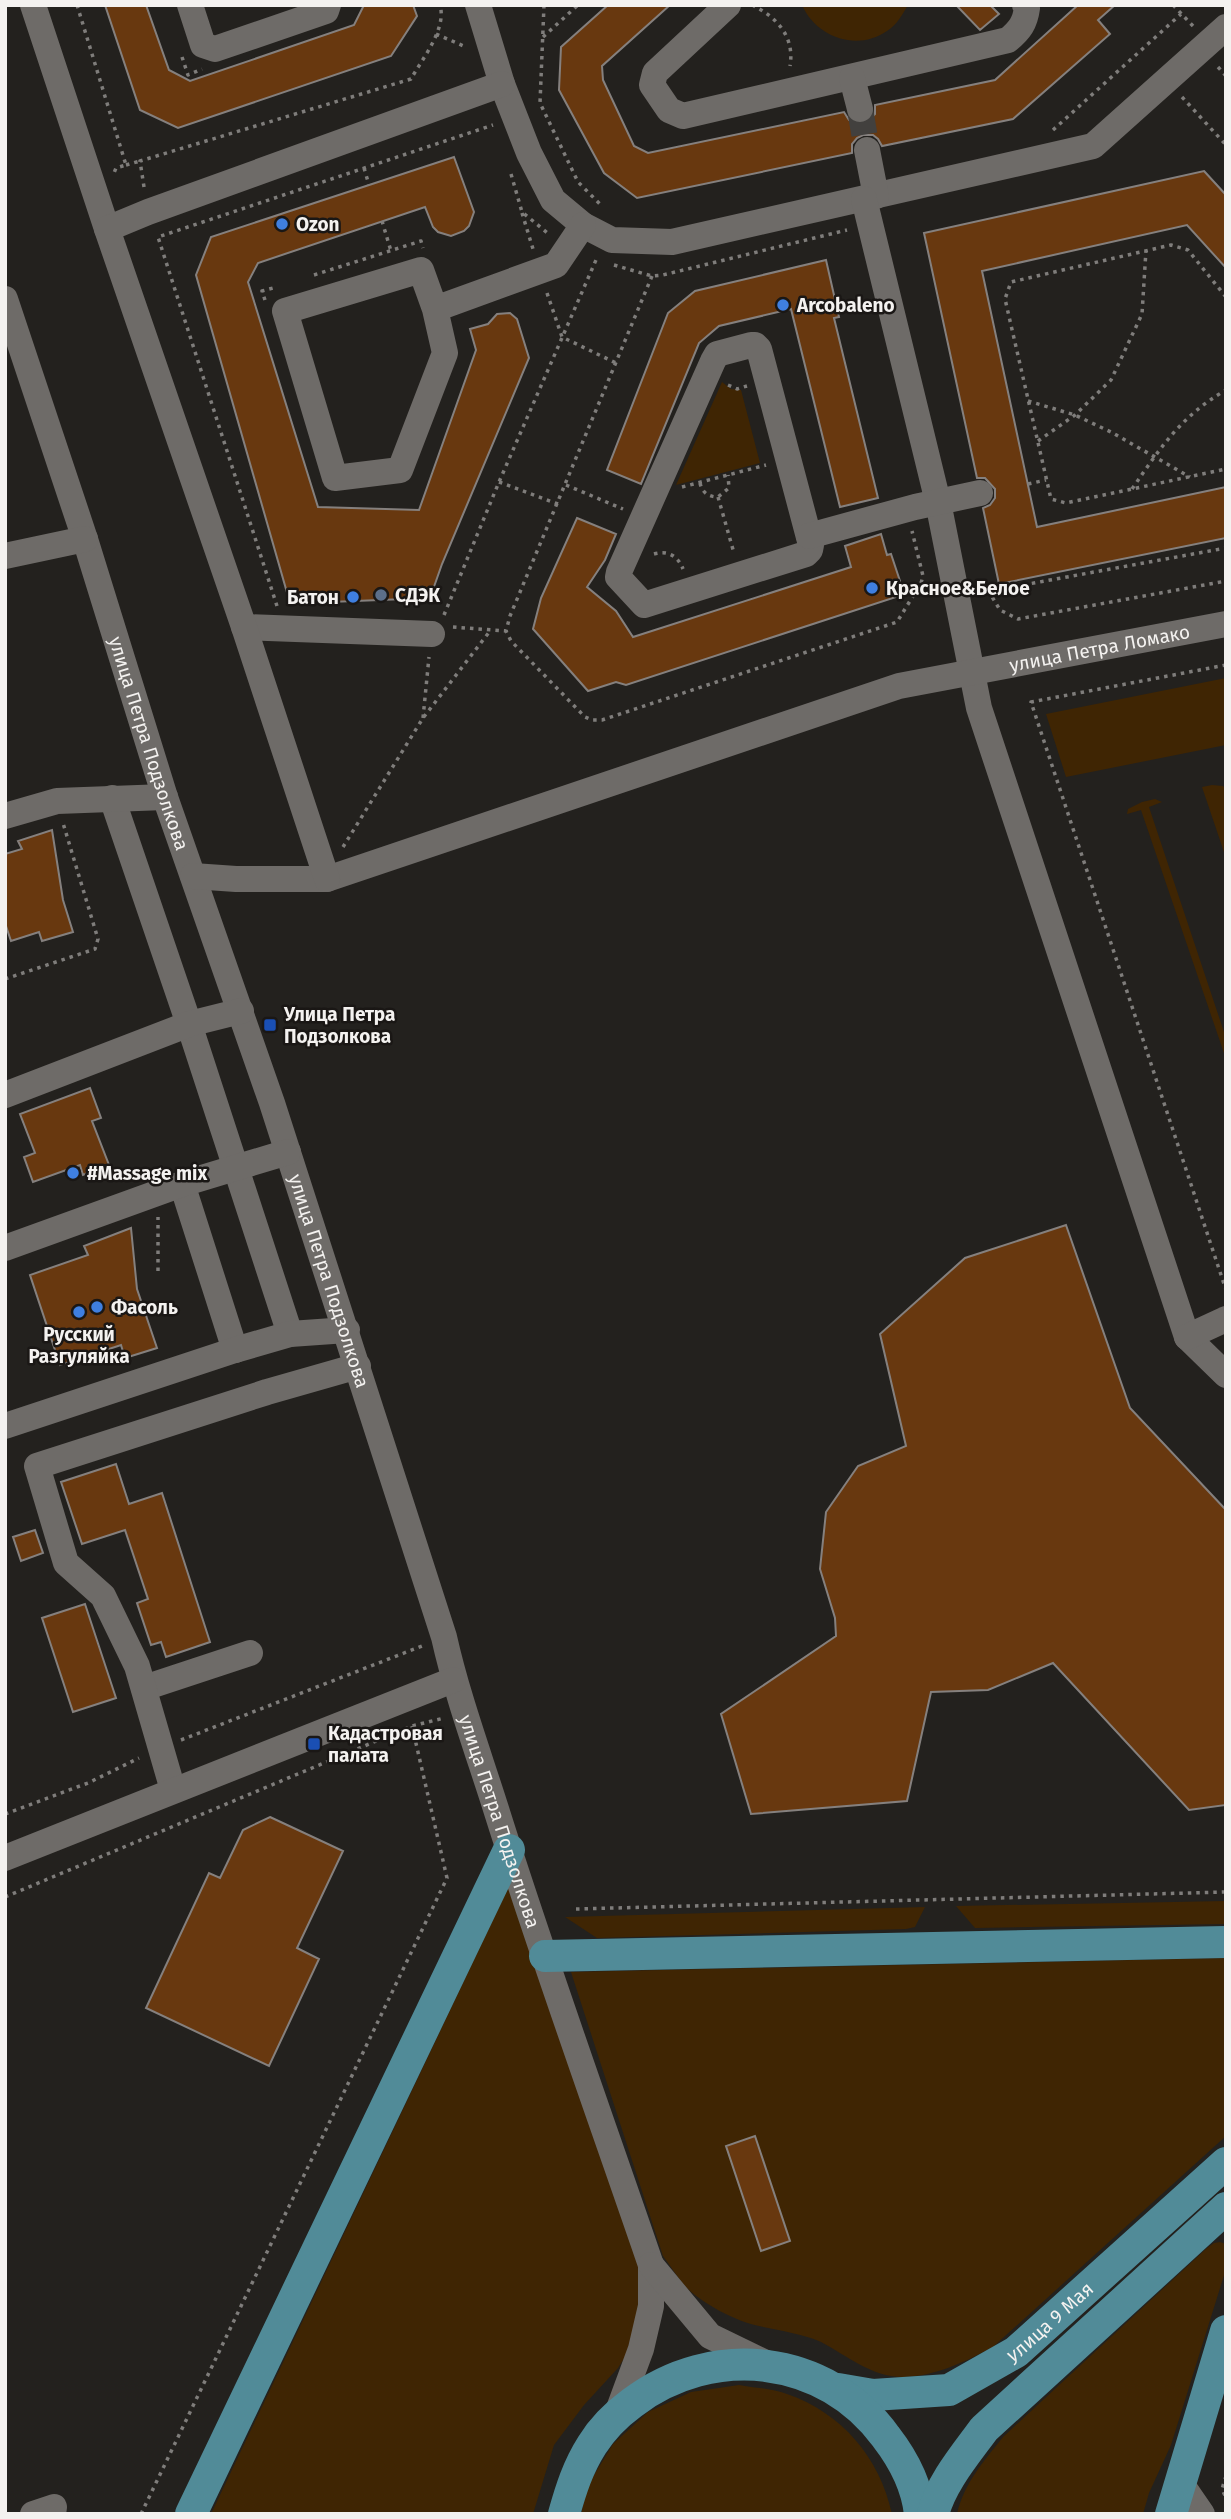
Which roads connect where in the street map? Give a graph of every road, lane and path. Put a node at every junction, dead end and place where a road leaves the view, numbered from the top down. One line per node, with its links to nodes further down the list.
1 (33, 5): 35 (street)
2 (76, 5): 26 (path)
3 (190, 5): 4 (street)
4 (328, 5)
5 (440, 5): 24 (path)
6 (478, 5): 17 (street)
7 (544, 5): 14 (path)
8 (578, 5): 14 (path)
9 (728, 5): 18 (street)
10 (752, 5): 18 (path)
11 (1025, 5): 15 (street)
12 (1181, 14): 21 (path)
13 (1226, 27): 16 (street)
14 (543, 37): 32 (path)
15 (852, 78): 18 (street); 19 (street)
16 (1166, 80): 22 (path); 31 (street)
17 (502, 84): 35 (street); 36 (street)
18 (775, 95)
19 (860, 108)
20 (498, 124): 27 (path)
21 (1044, 138)
22 (1226, 145)
23 (867, 150): 31 (street)
24 (140, 161): 26 (path); 30 (path)
25 (508, 162): 36 (path)
26 (127, 165): 28 (path)
27 (364, 168): 29 (path); 77 (path)
28 (112, 179)
29 (369, 185)
30 (144, 192)
31 (870, 197): 34 (street); 36 (street)
32 (609, 211)
33 (382, 221): 38 (path)
34 (870, 225): 40 (path); 66 (street)
35 (107, 229): 79 (street)
36 (576, 235): 40 (path); 46 (street)
37 (1146, 250): 43 (path); 50 (path); 51 (path)
38 (391, 251): 39 (path); 41 (path)
39 (424, 252)
40 (596, 260): 47 (path)
41 (314, 275)
42 (288, 283): 45 (path)
43 (1226, 297)
44 (5, 299): 70 (street, улица Петра Подзолкова)
45 (266, 304)
46 (435, 309): 46 (street)
47 (562, 337): 48 (path); 59 (path)
48 (616, 363)
49 (1226, 390): 53 (path)
50 (1028, 401): 51 (path); 52 (path)
51 (1075, 415): 52 (path); 53 (path)
52 (1037, 442): 58 (path)
53 (1155, 456): 57 (path); 63 (path)
54 (788, 459): 56 (path); 68 (street); 69 (street)
55 (1226, 469): 57 (path)
56 (728, 475): 60 (path); 65 (path)
57 (1190, 477): 63 (path)
58 (1046, 480): 61 (path); 63 (path)
59 (499, 482): 67 (path); 80 (path)
60 (700, 483): 65 (path); 68 (path)
61 (1028, 484)
62 (566, 485): 68 (path)
63 (1132, 489)
64 (980, 493): 66 (street)
65 (718, 497): 75 (path)
66 (938, 502): 69 (street); 84 (street)
67 (558, 504)
68 (648, 506): 75 (street)
69 (809, 536): 75 (street)
70 (85, 540): 73 (street); 86 (street, улица Петра Подзолкова)
71 (1226, 548): 76 (path)
72 (651, 555): 74 (path)
73 (5, 556)
74 (684, 575)
75 (740, 575)
76 (1226, 581)
77 (278, 607)
78 (1226, 624): 84 (street, улица Петра Ломако)
79 (244, 627): 80 (street); 91 (street)
80 (436, 630): 81 (path); 85 (path)
81 (491, 630): 82 (path); 85 (path)
82 (506, 631)
83 (1226, 665): 101 (path)
84 (971, 671): 91 (street, улица Петра Ломако); 105 (street)
85 (423, 718): 91 (path)
86 (164, 796): 87 (street); 90 (street, улица Петра Подзолкова)
87 (112, 798): 88 (street); 94 (street)
88 (57, 801): 89 (street); 92 (path)
89 (5, 816)
90 (192, 876): 91 (street, улица Петра Ломако); 93 (street, улица Петра Подзолкова)
91 (326, 877)
92 (5, 979)
93 (241, 1011): 94 (street); 96 (street, улица Петра Подзолкова)
94 (189, 1024): 95 (street); 97 (street)
95 (5, 1095)
96 (288, 1152): 97 (street); 103 (street, улица Петра Подзолкова)
97 (235, 1167): 98 (street); 104 (street)
98 (171, 1188): 99 (street); 100 (path); 106 (street)
99 (5, 1248)
100 (158, 1271)
101 (1226, 1290)
102 (1226, 1319): 105 (street)
103 (347, 1330): 104 (street); 107 (street, улица Петра Подзолкова)
104 (290, 1334): 106 (street)
105 (1187, 1336): 108 (street)
106 (235, 1350): 109 (street)
107 (358, 1366): 112 (street, улица Петра Подзолкова); 113 (street)
108 (1226, 1375)
109 (5, 1426)
110 (432, 1642): 116 (path)
111 (250, 1653): 113 (street)
112 (453, 1680): 114 (street, улица Петра Подзолкова); 117 (street)
113 (144, 1688): 116 (street)
114 (466, 1713): 115 (path); 119 (street, улица Петра Подзолкова)
115 (412, 1726): 122 (path); 138 (path)
116 (161, 1748): 117 (street); 118 (path)
117 (173, 1790): 120 (street)
118 (5, 1814)
119 (509, 1850): 125 (street, улица Петра Подзолкова); 139 (main road)
120 (5, 1858)
121 (1226, 1892): 123 (path)
122 (5, 1897)
123 (576, 1909)
124 (1226, 1942): 125 (main road)
125 (545, 1956): 128 (street, улица Петра Подзолкова)
126 (1226, 2163): 131 (main road, улица 9 Мая)
127 (1226, 2208): 142 (main road, улица 9 Мая)
128 (651, 2265): 130 (street, улица Петра Подзолкова); 132 (street, улица Петра Подзолкова)
129 (1226, 2331): 134 (main road)
130 (771, 2366): 131 (main road); 132 (main road)
131 (836, 2389): 141 (main road)
132 (617, 2414): 140 (main road)
133 (1226, 2476): 135 (path)
134 (1180, 2482): 143 (main road); 144 (street)
135 (1226, 2498)
136 (33, 2514): 137 (street)
137 (53, 2514)
138 (141, 2514)
139 (191, 2514)
140 (564, 2514)
141 (920, 2514)
142 (933, 2514)
143 (1171, 2514)
144 (1202, 2514)

